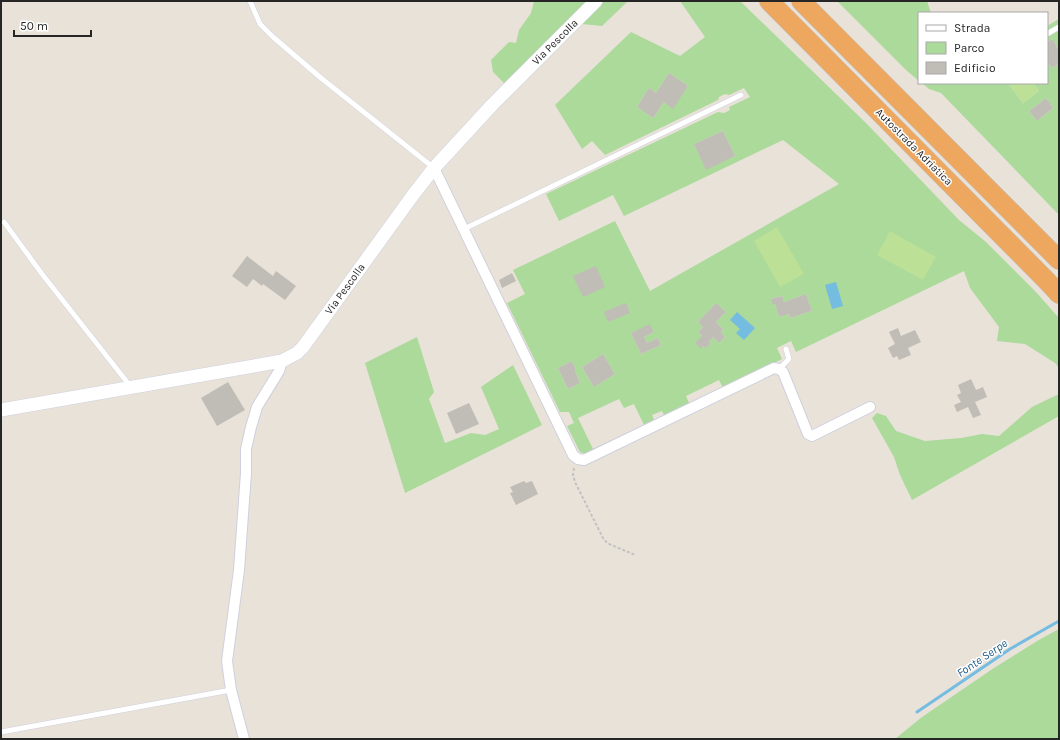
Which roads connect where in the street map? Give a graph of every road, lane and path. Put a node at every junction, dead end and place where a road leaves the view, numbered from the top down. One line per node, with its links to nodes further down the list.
1 (250, 1): 8 (lane)
2 (596, 1): 8 (street, Via Pescolla)
3 (769, 1): 12 (highway, Autostrada Adriatica)
4 (801, 1): 11 (highway, Autostrada Adriatica)
5 (1059, 27): 6 (lane)
6 (1048, 33)
7 (741, 95): 10 (lane)
8 (434, 168): 10 (street); 14 (street, Via Pescolla)
9 (4, 222): 16 (lane)
10 (464, 229): 19 (street)
11 (1059, 260)
12 (1059, 294)
13 (786, 349): 15 (lane)
14 (282, 361): 16 (street, Via Pescolla); 21 (street)
15 (779, 369): 17 (street); 19 (street)
16 (132, 387): 18 (street, Via Pescolla)
17 (870, 407)
18 (1, 410)
19 (578, 459): 20 (path)
20 (635, 555)
21 (230, 690): 22 (lane); 23 (street)
22 (1, 732)
23 (244, 739)

